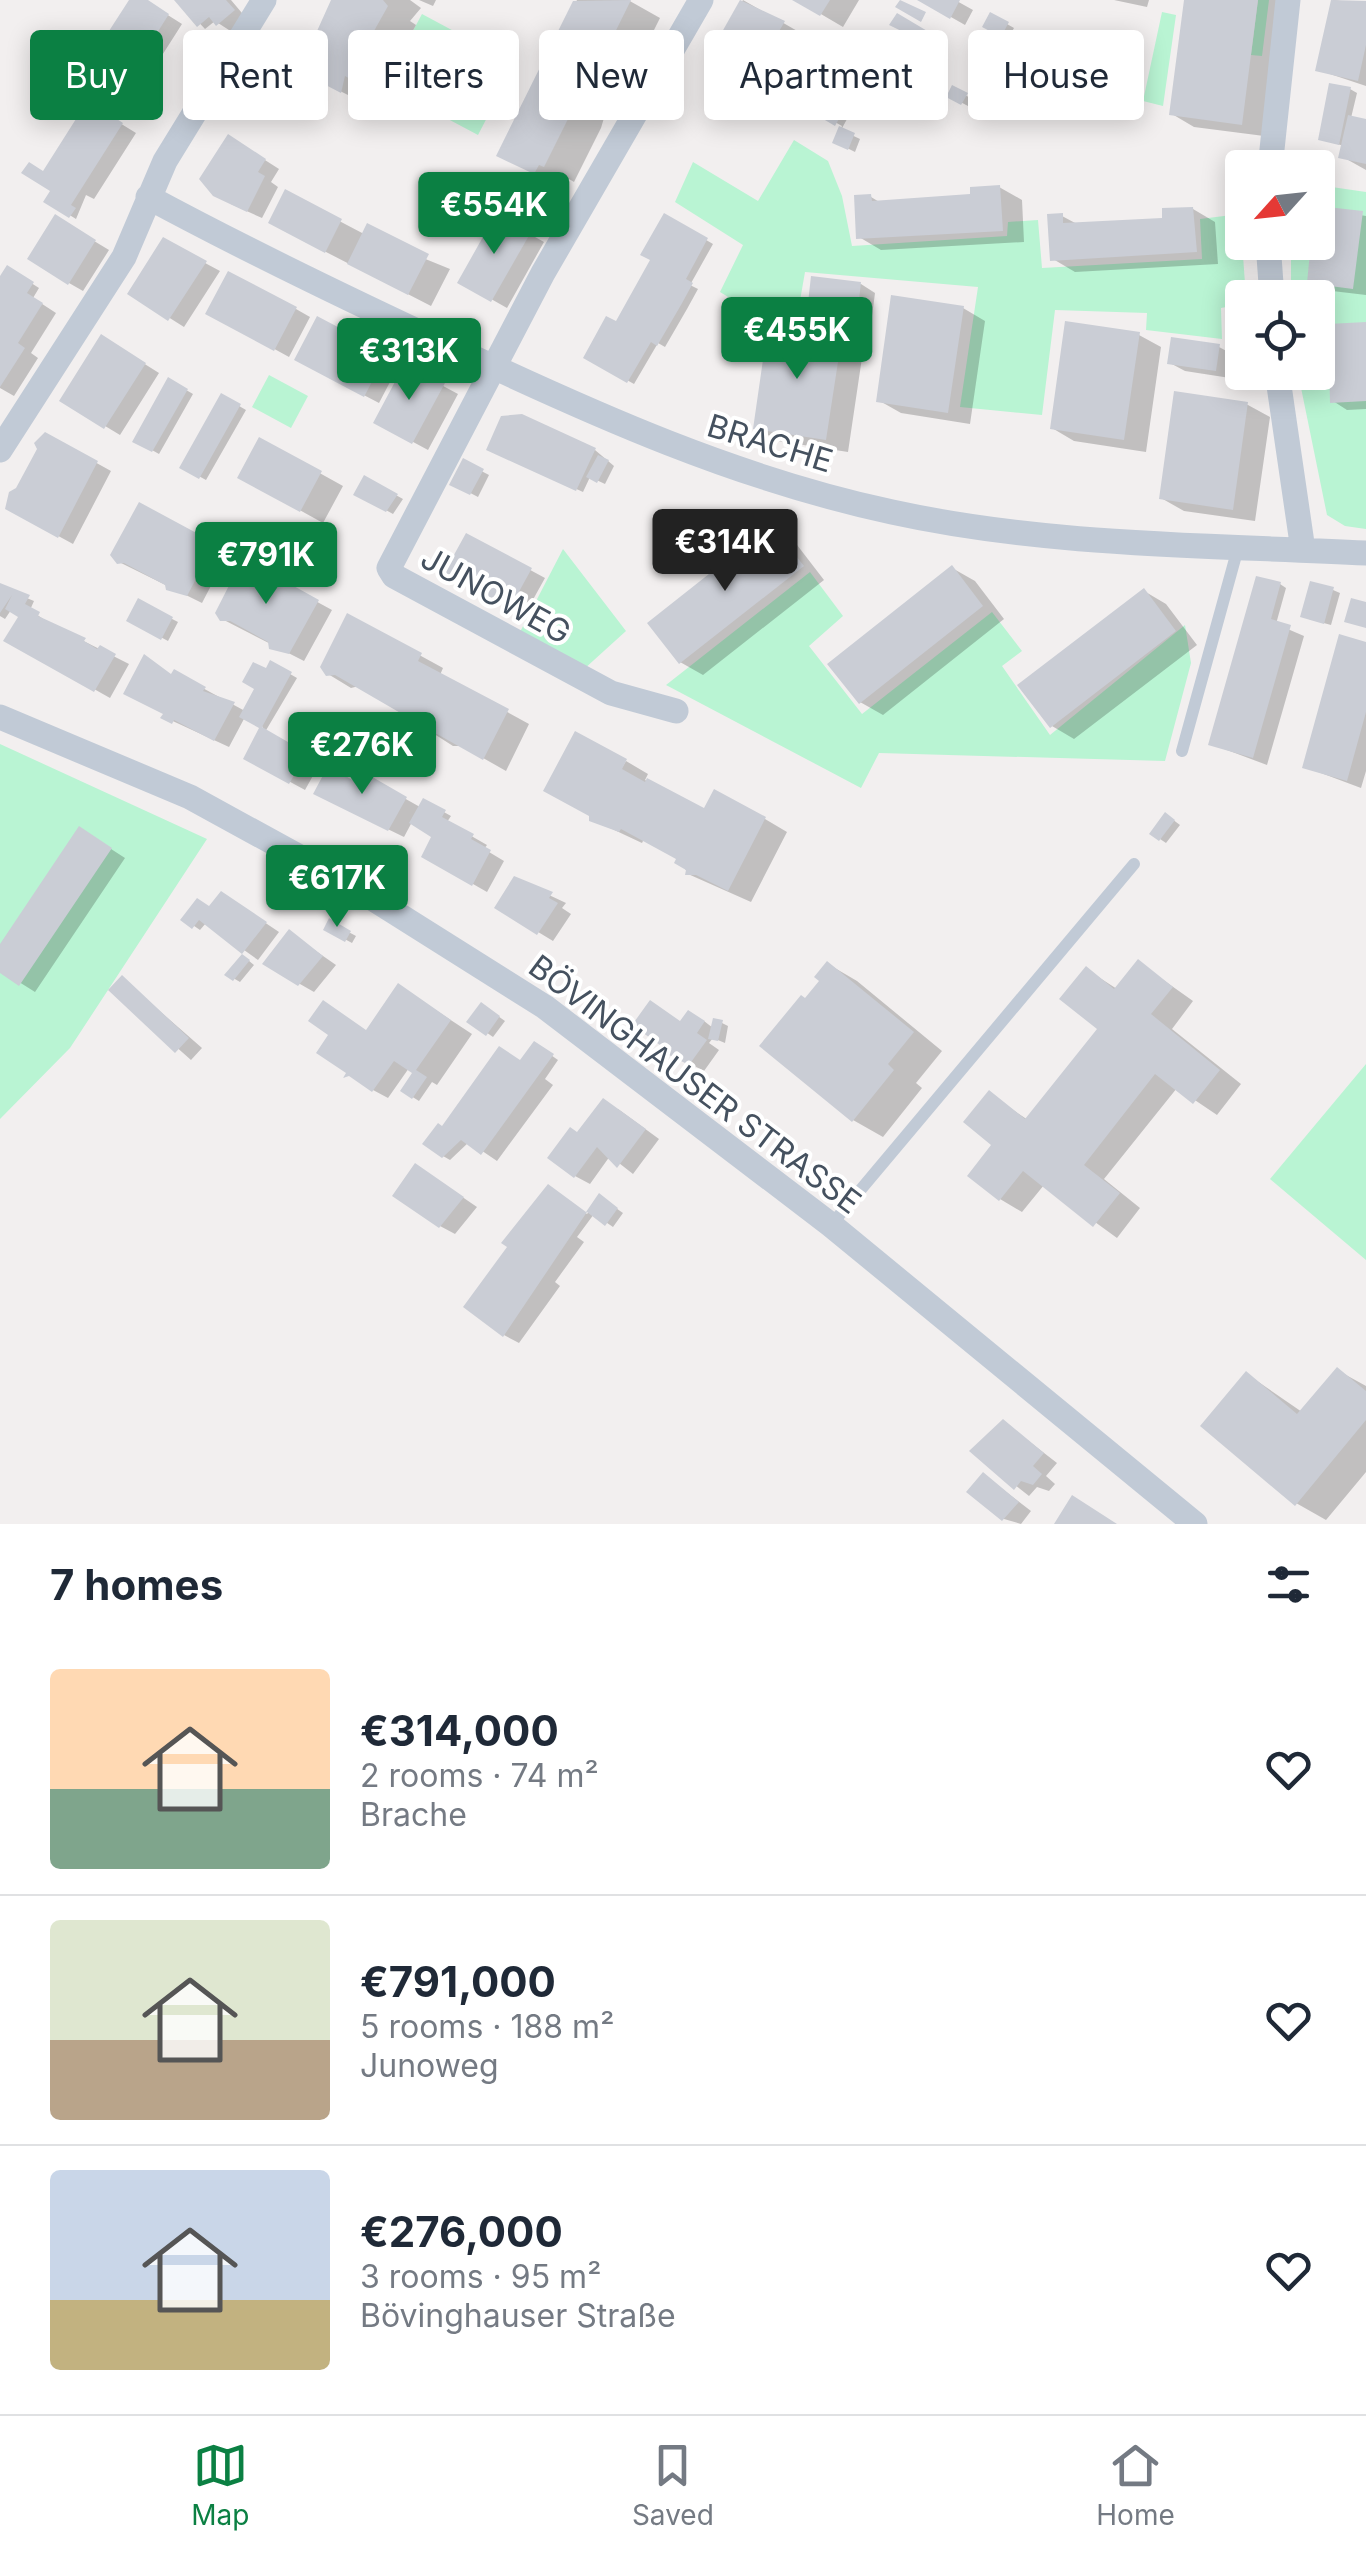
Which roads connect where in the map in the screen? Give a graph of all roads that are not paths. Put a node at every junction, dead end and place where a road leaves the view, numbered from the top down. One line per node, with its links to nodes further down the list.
1 (264, 0): 5 (street)
2 (700, 0): 6 (street)
3 (1288, 0): 4 (street)
4 (1272, 150)
5 (148, 197): 6 (street, BRACHE); 8 (street)
6 (493, 367): 9 (street, BRACHE); 12 (street, JUNOWEG)
7 (1280, 390): 10 (street)
8 (0, 450)
9 (1238, 548): 10 (street, BRACHE); 14 (lane)
10 (1303, 550): 11 (street, BRACHE)
11 (1366, 553)
12 (676, 710)
13 (0, 718): 16 (street, BÖVINGHAUSER STRASSE)
14 (1182, 751)
15 (1134, 864): 16 (lane)
16 (831, 1225): 17 (street, BÖVINGHAUSER STRASSE)
17 (1195, 1524)

